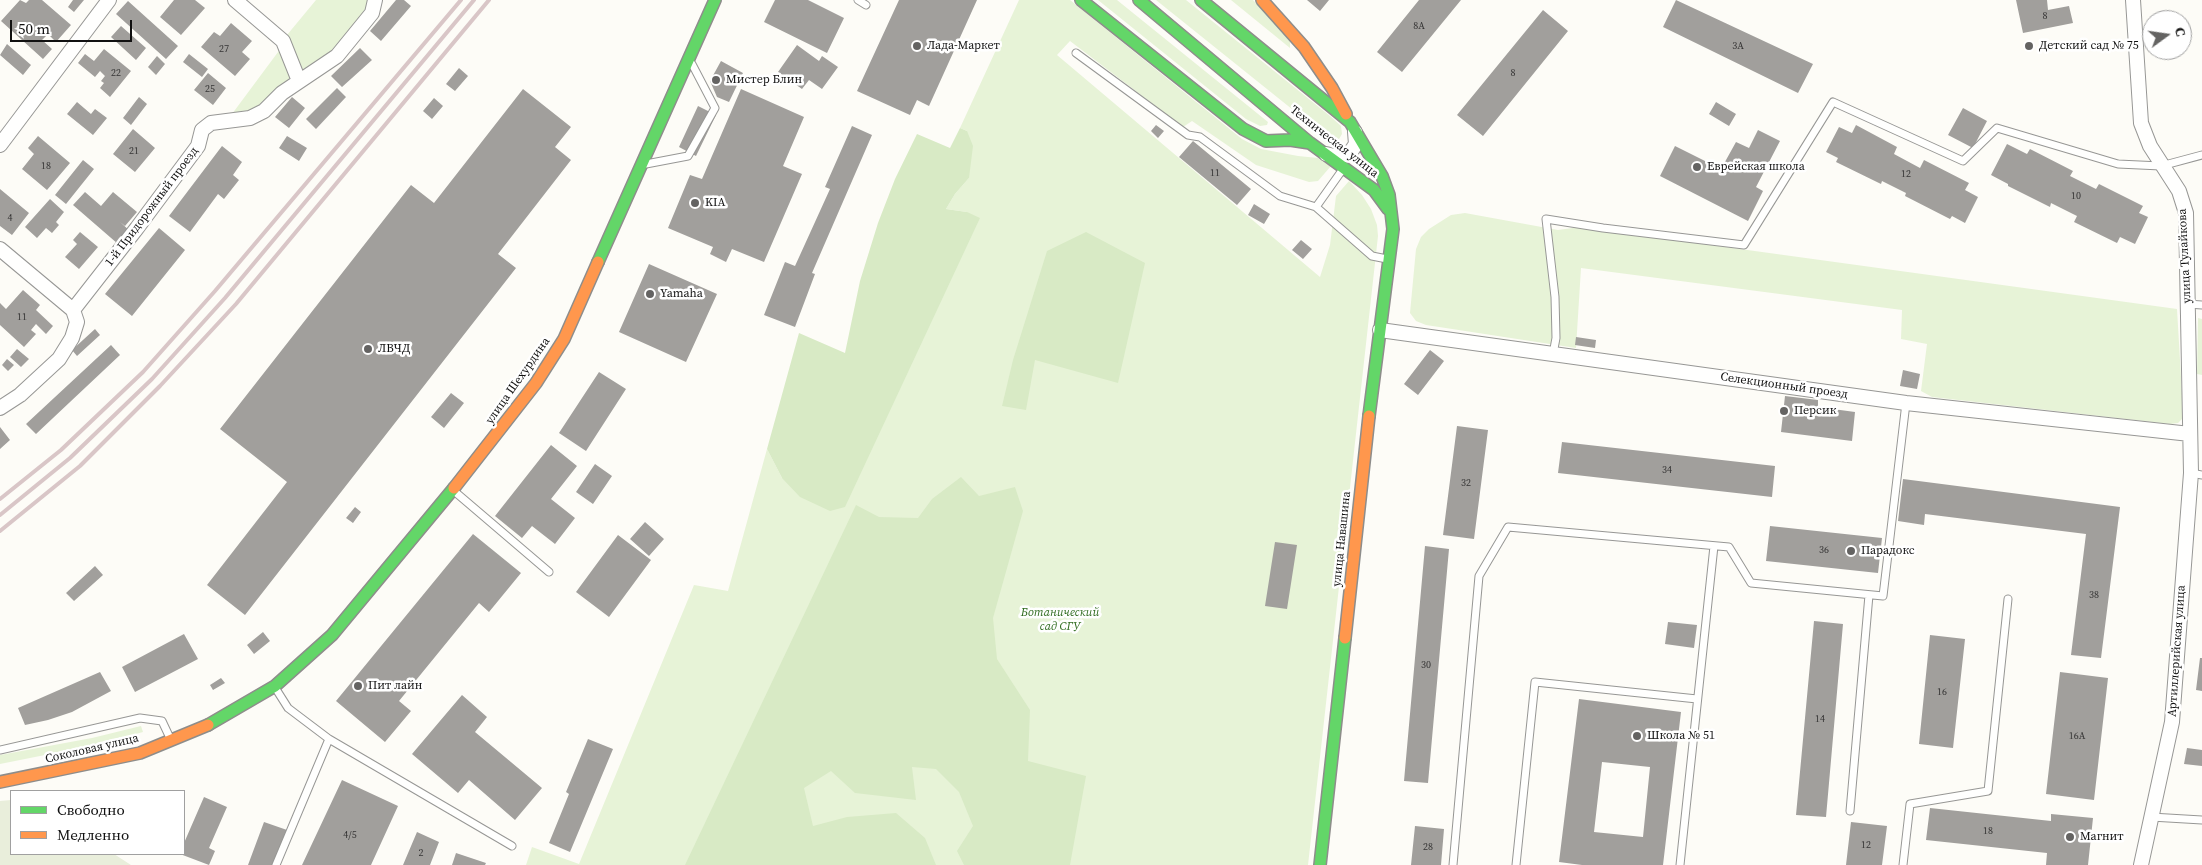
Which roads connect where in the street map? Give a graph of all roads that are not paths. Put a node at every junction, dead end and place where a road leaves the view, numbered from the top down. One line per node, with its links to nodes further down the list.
1 (109, 0): 17 (street)
2 (235, 0): 14 (street)
3 (375, 0): 14 (street, 1-й Придорожный проезд)
4 (715, 0): 13 (main road, улица Шехурдина)
5 (858, 0): 11 (lane)
6 (1081, 0): 16 (main road)
7 (1138, 0): 16 (main road, Техническая улица)
8 (1201, 0): 15 (main road, Техническая улица)
9 (1262, 0): 15 (main road)
10 (2133, 0): 21 (street, улица Тулайкова)
11 (866, 5)
12 (1076, 53): 23 (lane)
13 (689, 58): 20 (main road, улица Шехурдина); 20 (lane)
14 (299, 81): 29 (street, 1-й Придорожный проезд)
15 (1352, 125): 18 (street); 24 (main road, Техническая улица)
16 (1310, 143): 18 (main road, Техническая улица)
17 (0, 145)
18 (1325, 153): 22 (main road, Техническая улица)
19 (2202, 155): 21 (lane)
20 (641, 165): 36 (main road, улица Шехурдина)
21 (2161, 166): 27 (street, улица Тулайкова); 31 (lane)
22 (1345, 167): 23 (lane); 24 (main road, Техническая улица)
23 (1316, 206): 26 (lane)
24 (1393, 217): 26 (main road, улица Навашина)
25 (0, 249): 29 (street)
26 (1389, 260): 30 (main road, улица Навашина)
27 (2188, 304): 28 (lane); 34 (street, улица Тулайкова)
28 (2202, 305)
29 (73, 310): 33 (street)
30 (1380, 330): 31 (street, Селекционный проезд); 53 (main road, улица Навашина)
31 (1553, 354): 32 (street, Селекционный проезд)
32 (1906, 403): 34 (street, Селекционный проезд); 39 (lane)
33 (0, 408)
34 (2190, 434): 35 (street, Артиллерийская улица)
35 (2196, 474): 49 (street, Артиллерийская улица)
36 (453, 490): 38 (lane); 41 (main road, улица Шехурдина)
37 (1714, 546): 39 (lane); 43 (lane); 54 (lane)
38 (549, 572)
39 (1870, 595): 48 (lane)
40 (2008, 598): 57 (lane)
41 (290, 673): 42 (main road, Соколовая улица)
42 (275, 686): 44 (lane); 45 (main road, Соколовая улица)
43 (1697, 699): 55 (lane); 56 (lane)
44 (329, 739): 51 (lane); 52 (lane)
45 (171, 741): 46 (lane); 47 (main road, Соколовая улица)
46 (0, 750)
47 (0, 782)
48 (1850, 811)
49 (2151, 817): 50 (lane); 58 (street, Артиллерийская улица)
50 (2202, 820)
51 (512, 846)
52 (276, 865)
53 (1320, 865)
54 (1453, 865)
55 (1516, 865)
56 (1680, 865)
57 (1903, 865)
58 (2140, 865)

